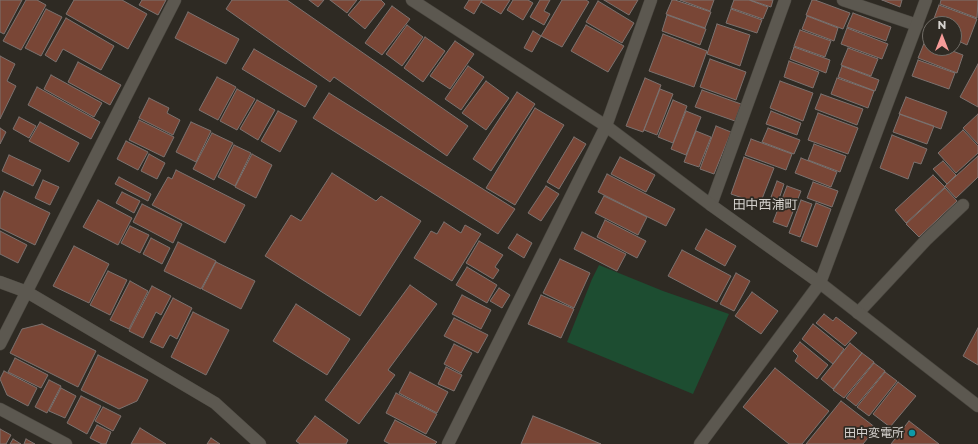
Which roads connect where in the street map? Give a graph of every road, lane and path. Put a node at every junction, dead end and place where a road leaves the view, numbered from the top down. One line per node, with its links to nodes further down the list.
1 (175, 0): 13 (street)
2 (412, 0): 8 (street)
3 (651, 0): 8 (street)
4 (786, 0): 9 (street)
5 (843, 0): 7 (street)
6 (926, 0): 7 (street)
7 (917, 25): 12 (street)
8 (606, 126): 9 (street); 20 (street)
9 (711, 205): 12 (street)
10 (963, 205): 14 (street)
11 (0, 282): 13 (street)
12 (820, 283): 14 (street); 21 (street)
13 (27, 292): 15 (street); 19 (street)
14 (858, 313): 16 (street)
15 (0, 344)
16 (978, 406)
17 (0, 409): 18 (street)
18 (66, 444)
19 (260, 444)
20 (448, 444)
21 (700, 444)

